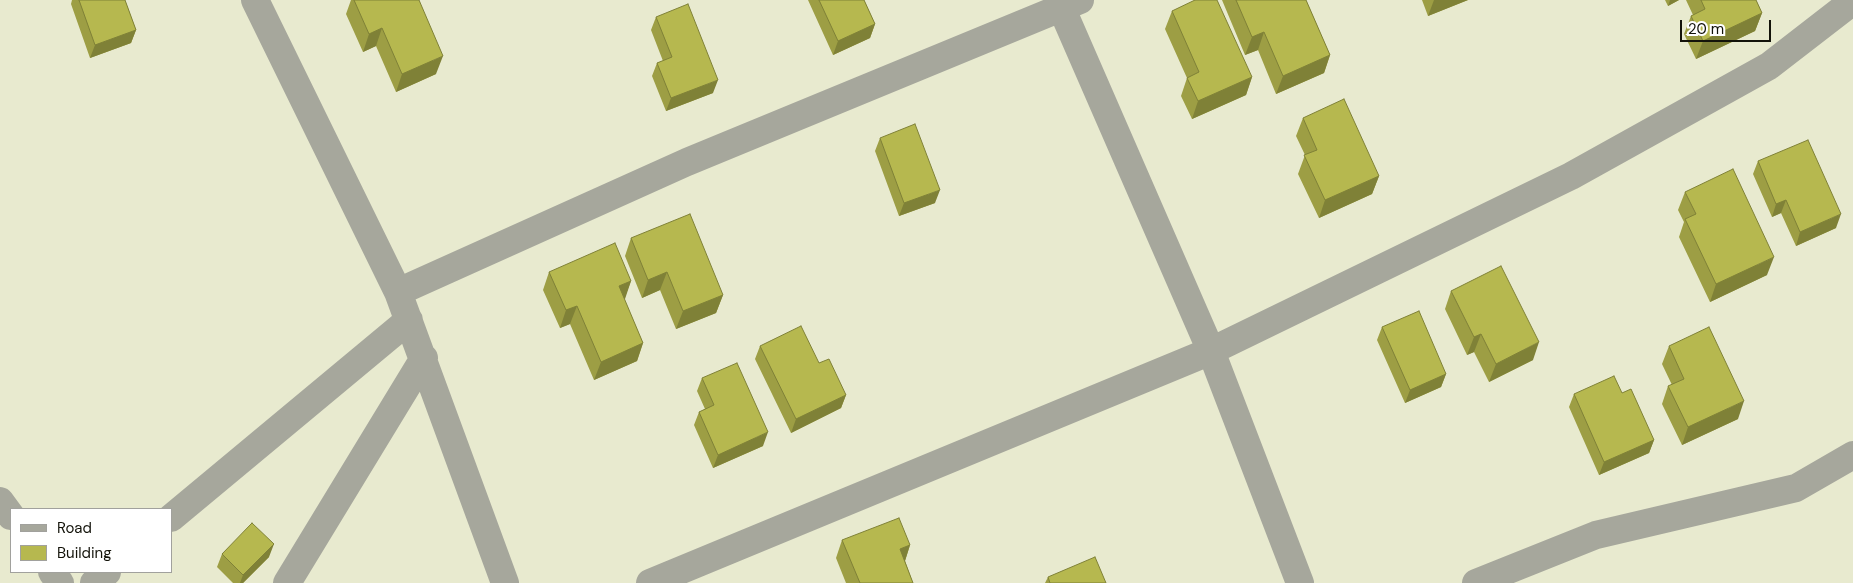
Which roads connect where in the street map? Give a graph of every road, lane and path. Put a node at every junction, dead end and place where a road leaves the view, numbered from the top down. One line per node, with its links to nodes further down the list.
1 (255, 0): 4 (street)
2 (1850, 1): 6 (street)
3 (1066, 2): 4 (street); 6 (street)
4 (398, 292): 5 (street)
5 (409, 320): 7 (street); 11 (street)
6 (1211, 352): 16 (street); 17 (street)
7 (424, 358): 14 (street); 15 (street)
8 (1853, 455): 18 (street)
9 (0, 501): 10 (street)
10 (10, 515)
11 (172, 517)
12 (106, 573): 13 (street)
13 (94, 583)
14 (287, 583)
15 (505, 583)
16 (650, 583)
17 (1300, 583)
18 (1476, 583)

